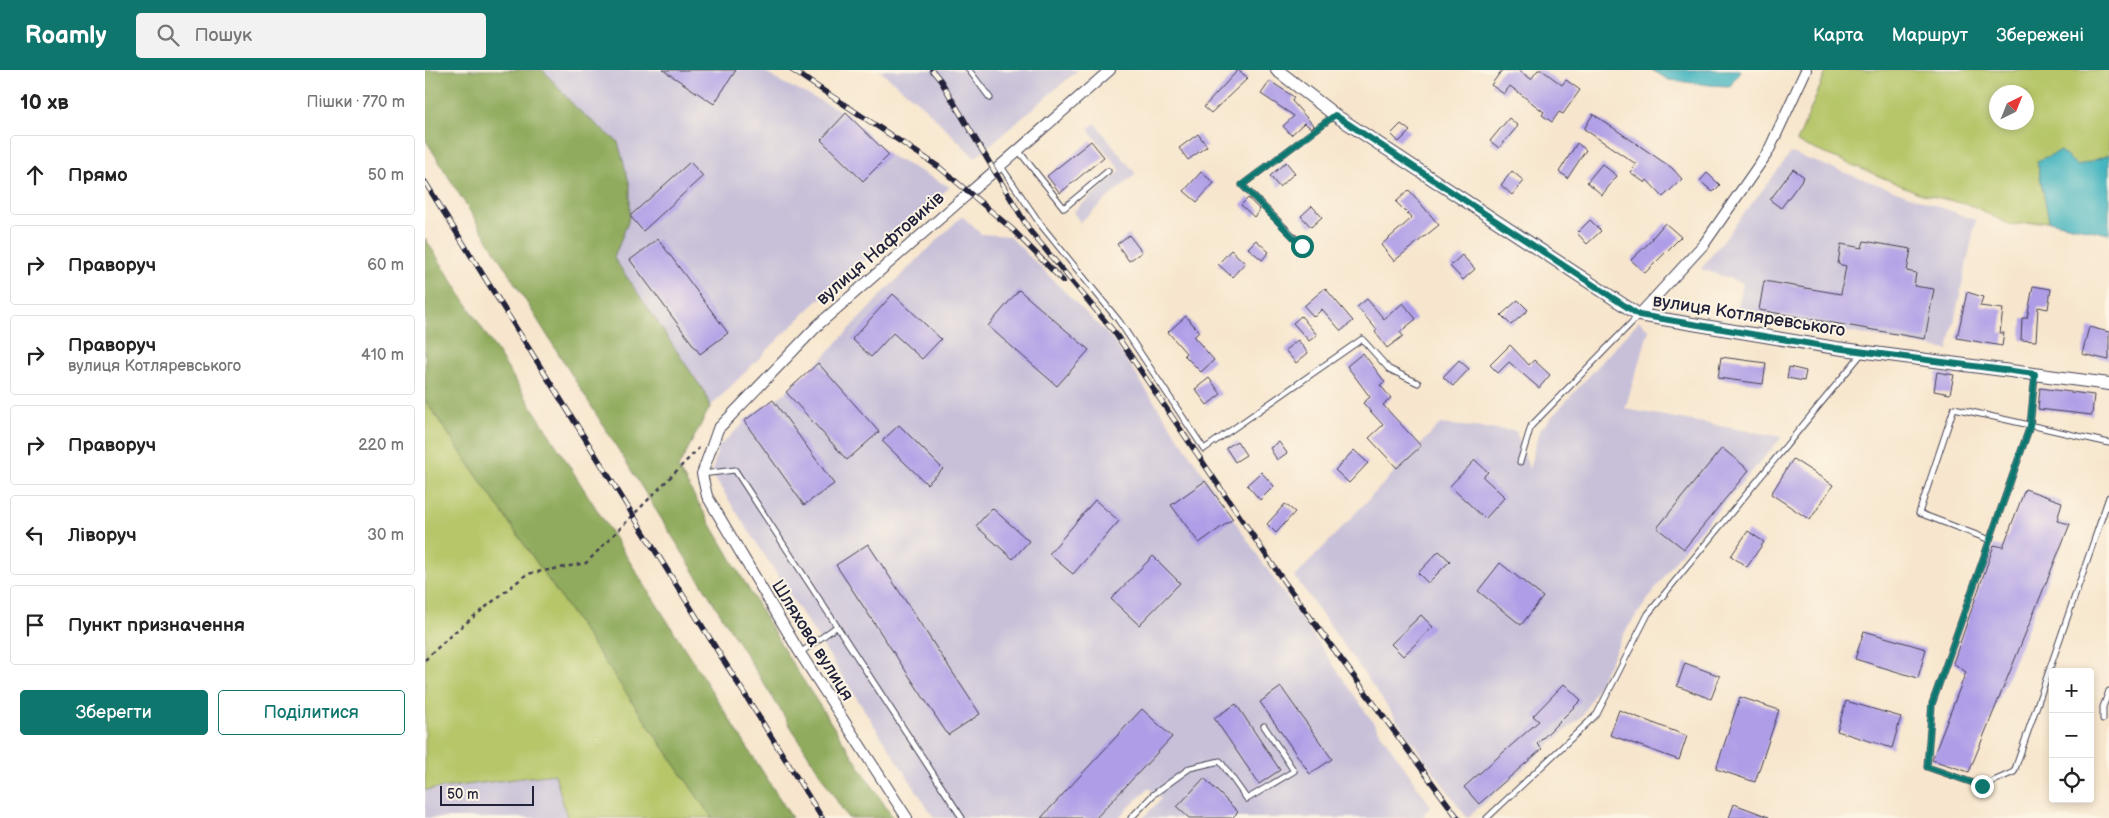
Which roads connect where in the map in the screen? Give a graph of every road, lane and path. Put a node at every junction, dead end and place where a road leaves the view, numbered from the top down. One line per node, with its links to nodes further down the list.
1 (969, 70): 5 (lane)
2 (1110, 70): 7 (street, вулиця Нафтовиків)
3 (1277, 70): 6 (street, вулиця Котляревського)
4 (1806, 70): 11 (street)
5 (990, 98)
6 (1335, 115): 10 (lane); 11 (street, вулиця Котляревського)
7 (1018, 149): 8 (street, вулиця Нафтовиків); 9 (lane)
8 (1000, 165): 14 (lane); 17 (street, вулиця Нафтовиків)
9 (1108, 171)
10 (1302, 246)
11 (1639, 315): 12 (street, вулиця Котляревського); 19 (lane)
12 (1863, 352): 13 (street, вулиця Котляревського); 32 (lane)
13 (2035, 374): 15 (street, вулиця Котляревського); 16 (lane)
14 (1418, 383)
15 (2109, 384)
16 (2030, 426): 18 (lane); 22 (lane); 22 (lane)
17 (718, 429): 20 (street, вулиця Нафтовиків); 25 (path)
18 (2109, 443)
19 (1520, 462)
20 (702, 474): 23 (lane); 24 (street, Шляхова вулиця)
21 (2109, 497): 22 (lane)
22 (1990, 540)
23 (836, 627): 24 (lane); 30 (lane)
24 (800, 653): 29 (street, Шляхова вулиця)
25 (425, 660)
26 (2109, 691): 27 (lane)
27 (2103, 719)
28 (1264, 726): 31 (lane)
29 (907, 818)
30 (962, 818)
31 (1131, 818)
32 (1487, 818)

